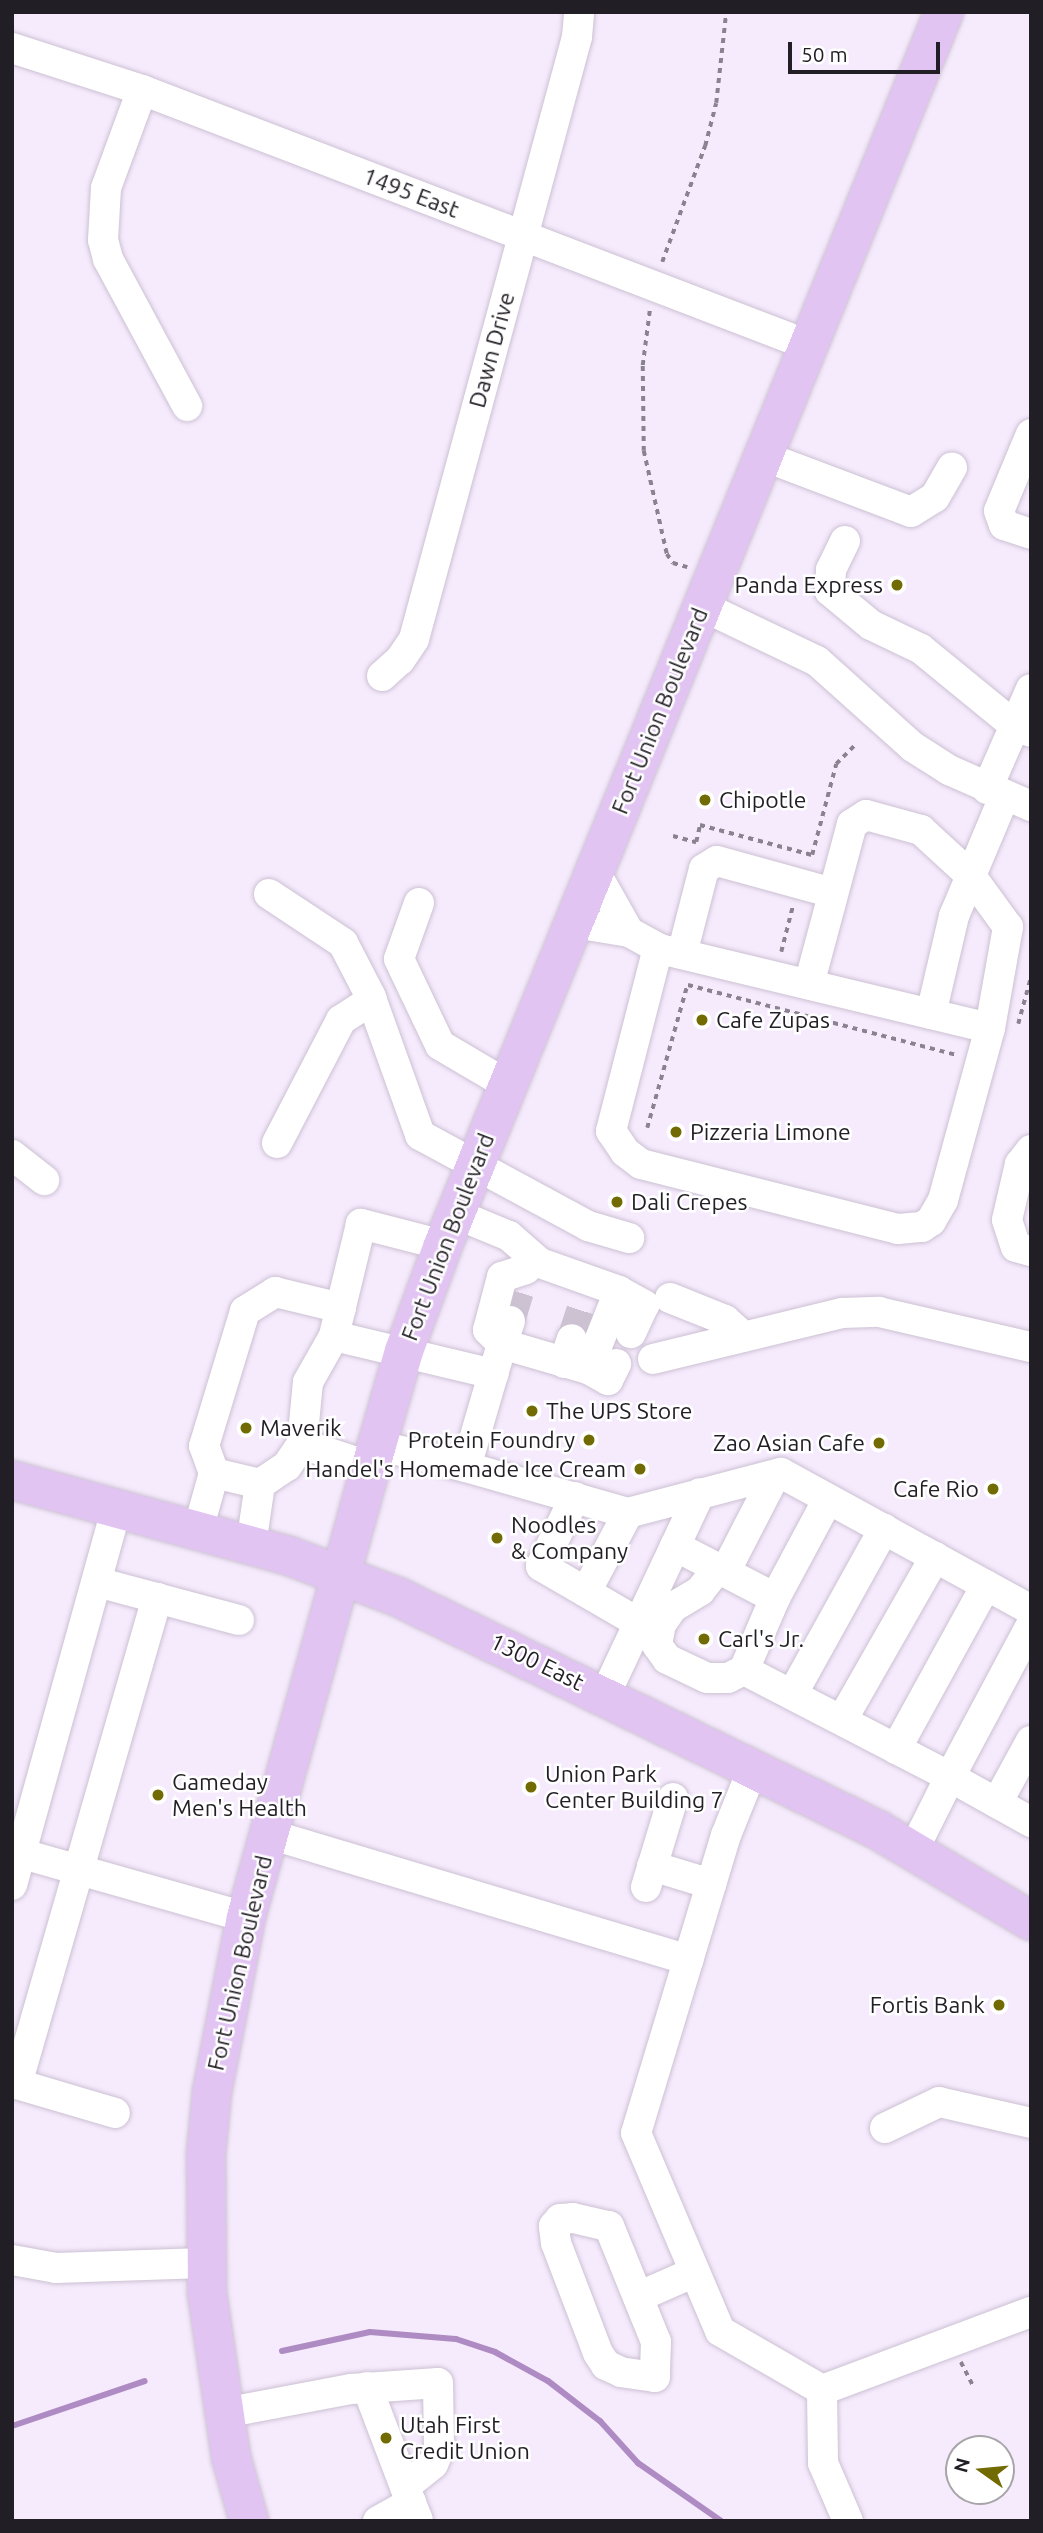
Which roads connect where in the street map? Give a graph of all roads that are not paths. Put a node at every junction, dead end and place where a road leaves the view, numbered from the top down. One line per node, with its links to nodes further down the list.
1 (579, 12): 5 (street, Dawn Drive)
2 (944, 12): 6 (main road, Fort Union Boulevard)
3 (12, 48): 4 (street, 1495 East)
4 (142, 90): 5 (street, 1495 East); 7 (street)
5 (523, 236): 6 (street, 1495 East); 14 (street, Dawn Drive)
6 (808, 345): 9 (main road, Fort Union Boulevard)
7 (187, 406)
8 (1031, 433): 11 (street)
9 (763, 456): 10 (street); 13 (main road, Fort Union Boulevard)
10 (952, 467)
11 (1031, 534)
12 (845, 541): 16 (street)
13 (702, 606): 17 (street); 18 (main road, Fort Union Boulevard)
14 (382, 676)
15 (1031, 689): 16 (street)
16 (1023, 729): 17 (street)
17 (1007, 797): 19 (street)
18 (595, 872): 23 (main road, Fort Union Boulevard); 24 (street)
19 (971, 876): 20 (street); 28 (street); 29 (street)
20 (833, 893): 25 (street); 26 (street)
21 (270, 894): 27 (street)
22 (419, 903): 30 (street)
23 (574, 923): 24 (street); 30 (main road, Fort Union Boulevard)
24 (629, 932): 25 (street)
25 (677, 959): 26 (street); 29 (street)
26 (809, 985): 28 (street)
27 (372, 1000): 31 (street); 34 (street)
28 (931, 1014): 29 (street)
29 (990, 1028)
30 (508, 1085): 34 (main road, Fort Union Boulevard)
31 (277, 1143)
32 (1031, 1150): 38 (street)
33 (12, 1155): 35 (street)
34 (474, 1168): 36 (main road, Fort Union Boulevard); 37 (street)
35 (44, 1180)
36 (450, 1230): 39 (street); 42 (street); 47 (main road, Fort Union Boulevard)
37 (629, 1238)
38 (1031, 1251)
39 (525, 1270): 40 (street); 43 (street)
40 (619, 1291): 43 (street); 44 (street)
41 (670, 1298): 45 (street)
42 (337, 1322): 47 (street); 50 (street); 53 (street)
43 (506, 1333): 49 (street)
44 (631, 1333)
45 (744, 1337): 46 (street); 48 (street)
46 (1031, 1347)
47 (404, 1351): 49 (street); 51 (main road, Fort Union Boulevard)
48 (653, 1359)
49 (494, 1374): 52 (street)
50 (302, 1444): 51 (street); 56 (street)
51 (374, 1456): 52 (street); 68 (main road, Fort Union Boulevard)
52 (466, 1467): 58 (street)
53 (214, 1473): 56 (street); 63 (street)
54 (775, 1475): 57 (street); 59 (street); 67 (street)
55 (12, 1480): 60 (main road, 1300 East)
56 (260, 1485): 64 (street)
57 (700, 1493): 61 (street); 65 (street)
58 (575, 1497): 61 (street); 71 (street)
59 (828, 1499): 62 (street); 73 (street)
60 (116, 1510): 63 (main road, 1300 East); 69 (street)
61 (628, 1513): 71 (street)
62 (884, 1529): 66 (street); 79 (street)
63 (198, 1530): 64 (main road, 1300 East)
64 (251, 1545): 68 (main road, 1300 East)
65 (675, 1546): 67 (street); 76 (street)
66 (935, 1557): 70 (street); 81 (street)
67 (721, 1570): 73 (street); 78 (street)
68 (342, 1575): 80 (main road, 1300 East); 89 (main road, Fort Union Boulevard)
69 (97, 1582): 72 (street); 91 (street)
70 (986, 1585): 74 (street); 83 (street)
71 (586, 1592): 76 (street)
72 (157, 1598): 75 (street); 92 (street)
73 (775, 1598): 78 (street)
74 (1031, 1609)
75 (239, 1620)
76 (639, 1623): 80 (street)
77 (1031, 1625): 85 (street)
78 (744, 1670): 79 (street)
79 (793, 1693): 81 (street)
80 (605, 1695): 84 (main road, 1300 East)
81 (842, 1720): 83 (street)
82 (1031, 1741): 87 (street)
83 (896, 1749): 85 (street)
84 (753, 1768): 90 (main road, 1300 East); 93 (street)
85 (950, 1777): 87 (street); 90 (street)
86 (673, 1798): 93 (street)
87 (997, 1803): 88 (street)
88 (1031, 1822)
89 (270, 1834): 95 (main road, Fort Union Boulevard); 97 (street)
90 (914, 1849): 96 (main road, 1300 East)
91 (17, 1852): 92 (street); 94 (street)
92 (79, 1870): 95 (street); 98 (street)
93 (711, 1884): 97 (street)
94 (12, 1885)
95 (246, 1917): 103 (main road, Fort Union Boulevard)
96 (1031, 1921)
97 (688, 1960): 104 (street)
98 (15, 2083): 99 (street)
99 (114, 2113)
100 (1031, 2123): 101 (street)
101 (885, 2129)
102 (12, 2260): 103 (street)
103 (205, 2263): 109 (main road, Fort Union Boulevard)
104 (695, 2272): 105 (street); 108 (street)
105 (638, 2297): 105 (street)
106 (1031, 2312): 108 (street)
107 (367, 2387): 109 (street); 110 (street); 110 (street)
108 (822, 2390): 111 (street)
109 (224, 2413): 112 (main road, Fort Union Boulevard)
110 (411, 2504): 113 (street)
111 (843, 2519)
112 (249, 2521)
113 (378, 2521)

